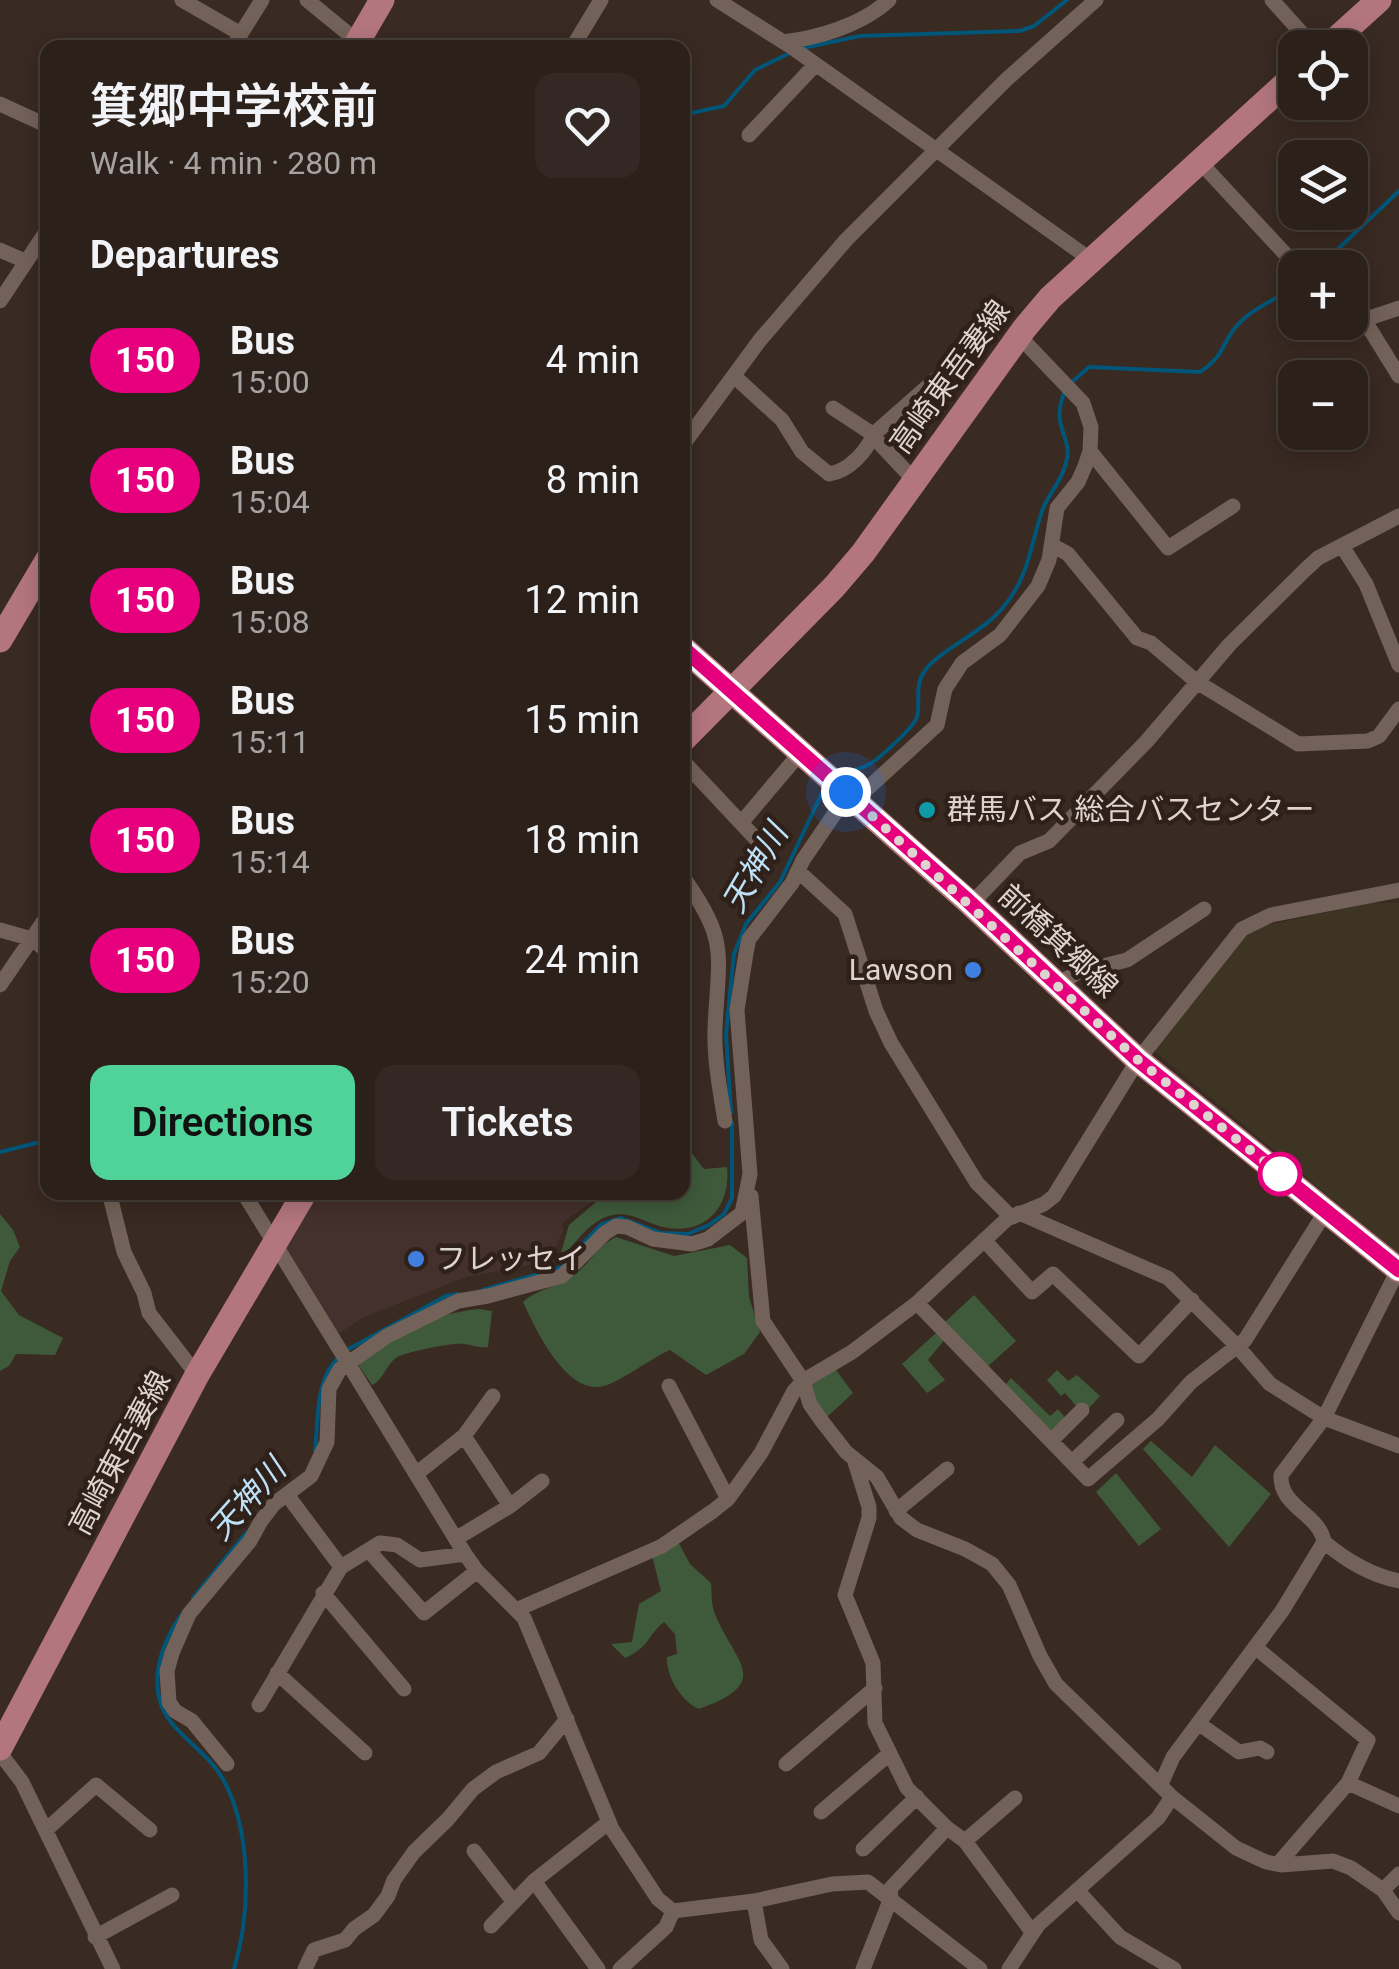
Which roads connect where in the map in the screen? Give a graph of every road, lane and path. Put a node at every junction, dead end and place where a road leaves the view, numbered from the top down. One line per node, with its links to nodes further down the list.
1 (182, 0): 13 (street)
2 (262, 0): 14 (street)
3 (307, 0): 15 (street)
4 (382, 0): 16 (main road)
5 (601, 0): 17 (street)
6 (717, 0): 18 (street)
7 (889, 0): 18 (street)
8 (1096, 0): 23 (street)
9 (1272, 0): 11 (street)
10 (1379, 0): 12 (main road)
11 (1299, 30)
12 (1346, 30)
13 (235, 40)
14 (237, 40)
15 (352, 40)
16 (358, 40)
17 (577, 40)
18 (797, 52): 22 (street); 23 (street)
19 (1278, 90): 24 (main road, 高崎東吾妻線)
20 (0, 104): 21 (street)
21 (40, 122)
22 (749, 135)
23 (934, 150): 28 (street); 36 (street)
24 (1199, 161): 27 (street); 28 (main road, 高崎東吾妻線)
25 (40, 240): 29 (street)
26 (0, 250): 29 (street)
27 (1281, 250)
28 (1090, 259): 34 (main road, 高崎東吾妻線)
29 (24, 261): 30 (street)
30 (0, 301)
31 (1399, 308): 32 (street)
32 (1368, 318)
33 (1368, 322): 37 (street)
34 (1018, 336): 41 (street); 42 (main road, 高崎東吾妻線)
35 (976, 344): 40 (street)
36 (734, 376): 39 (street); 40 (street)
37 (1399, 376)
38 (834, 408): 40 (street)
39 (690, 435)
40 (872, 438): 42 (street)
41 (1090, 451): 43 (street); 45 (street)
42 (915, 481): 52 (main road, 高崎東吾妻線)
43 (1233, 506)
44 (1399, 516): 46 (street)
45 (1052, 545): 51 (street); 57 (street)
46 (1342, 546): 50 (street); 51 (street)
47 (40, 571): 48 (main road)
48 (1, 636)
49 (690, 654): 52 (main road, 前橋箕郷線)
50 (1399, 665)
51 (1197, 682): 53 (street); 63 (street)
52 (732, 691): 54 (main road, 高崎東吾妻線); 55 (main road, 前橋箕郷線)
53 (1399, 709)
54 (690, 733)
55 (801, 752): 57 (main road, 前橋箕郷線); 58 (street)
56 (690, 769): 58 (street)
57 (845, 791): 60 (street); 63 (main road, 前橋箕郷線)
58 (740, 823): 59 (street)
59 (757, 840)
60 (798, 872): 72 (street); 79 (street)
61 (690, 887): 72 (street)
62 (1399, 890): 71 (street)
63 (971, 904): 69 (main road, 前橋箕郷線)
64 (1204, 909): 69 (street)
65 (40, 926): 67 (street)
66 (0, 930): 67 (street)
67 (32, 939): 68 (street); 70 (street)
68 (40, 946)
69 (1057, 984): 71 (main road, 前橋箕郷線)
70 (0, 985)
71 (1138, 1060): 78 (main road, 前橋箕郷線); 79 (street)
72 (731, 1083): 73 (street); 74 (street)
73 (724, 1121)
74 (750, 1174): 86 (street); 88 (street)
75 (111, 1200): 87 (street)
76 (248, 1200): 81 (street)
77 (299, 1200): 81 (main road, 高崎東吾妻線)
78 (1326, 1211): 82 (main road, 前橋箕郷線); 85 (street)
79 (1015, 1215): 80 (street); 83 (street)
80 (984, 1240): 83 (street); 84 (street)
81 (273, 1242): 86 (street); 87 (main road, 高崎東吾妻線)
82 (1399, 1270): 92 (street)
83 (1192, 1300): 85 (street)
84 (917, 1303): 88 (street); 95 (street)
85 (1237, 1346): 92 (street); 98 (street)
86 (346, 1363): 100 (street); 102 (street)
87 (197, 1375): 122 (main road, 高崎東吾妻線)
88 (804, 1382): 97 (street); 103 (street)
89 (669, 1386): 103 (street)
90 (494, 1396): 94 (street)
91 (1082, 1410): 95 (street)
92 (1324, 1418): 96 (street); 107 (street)
93 (1116, 1420): 98 (street)
94 (464, 1436): 100 (street); 104 (street)
95 (1051, 1441): 98 (street)
96 (1399, 1446)
97 (854, 1459): 105 (street); 117 (street)
98 (1072, 1462)
99 (947, 1469): 105 (street)
100 (416, 1474): 106 (street)
101 (542, 1481): 104 (street)
102 (288, 1496): 110 (street); 126 (street)
103 (728, 1499): 114 (street)
104 (510, 1506): 106 (street)
105 (896, 1512): 129 (street)
106 (458, 1538): 109 (street)
107 (1324, 1542): 112 (street); 115 (street)
108 (370, 1552): 109 (street); 110 (street); 111 (street)
109 (465, 1554): 111 (street)
110 (341, 1567): 113 (street)
111 (477, 1571): 114 (street)
112 (1399, 1581)
113 (324, 1592): 116 (street); 118 (street)
114 (518, 1609): 120 (street)
115 (1255, 1647): 121 (street); 128 (street)
116 (277, 1673): 119 (street); 124 (street)
117 (875, 1688): 125 (street); 127 (street)
118 (404, 1689)
119 (259, 1705)
120 (567, 1719): 135 (street); 157 (street)
121 (1198, 1723): 123 (street); 129 (street)
122 (0, 1750): 137 (street)
123 (1268, 1752)
124 (364, 1754)
125 (889, 1754): 131 (street); 134 (street)
126 (227, 1764)
127 (786, 1764)
128 (1348, 1783): 133 (street); 142 (street)
129 (1161, 1784): 130 (street)
130 (1172, 1797): 142 (street); 145 (street)
131 (917, 1798): 136 (street); 140 (street)
132 (1015, 1798): 139 (street)
133 (1399, 1806)
134 (821, 1812)
135 (609, 1822): 144 (street); 151 (street)
136 (947, 1828): 139 (street); 148 (street)
137 (46, 1830): 138 (street); 155 (street)
138 (150, 1830)
139 (965, 1841): 154 (street)
140 (863, 1849)
141 (474, 1851): 149 (street)
142 (1278, 1864): 146 (street)
143 (1399, 1874): 146 (street)
144 (534, 1881): 149 (street); 158 (street)
145 (1076, 1890): 154 (street); 164 (street)
146 (1383, 1890): 152 (street)
147 (172, 1895): 155 (street)
148 (891, 1898): 150 (street); 161 (street); 162 (street)
149 (512, 1900): 153 (street)
150 (754, 1901): 151 (street); 160 (street)
151 (673, 1911): 159 (street)
152 (1399, 1913)
153 (491, 1926)
154 (1032, 1932): 163 (street)
155 (96, 1937): 156 (street)
156 (112, 1969)
157 (305, 1969)
158 (598, 1969)
159 (620, 1969)
160 (782, 1969)
161 (863, 1969)
162 (980, 1969)
163 (1009, 1969)
164 (1174, 1969)

